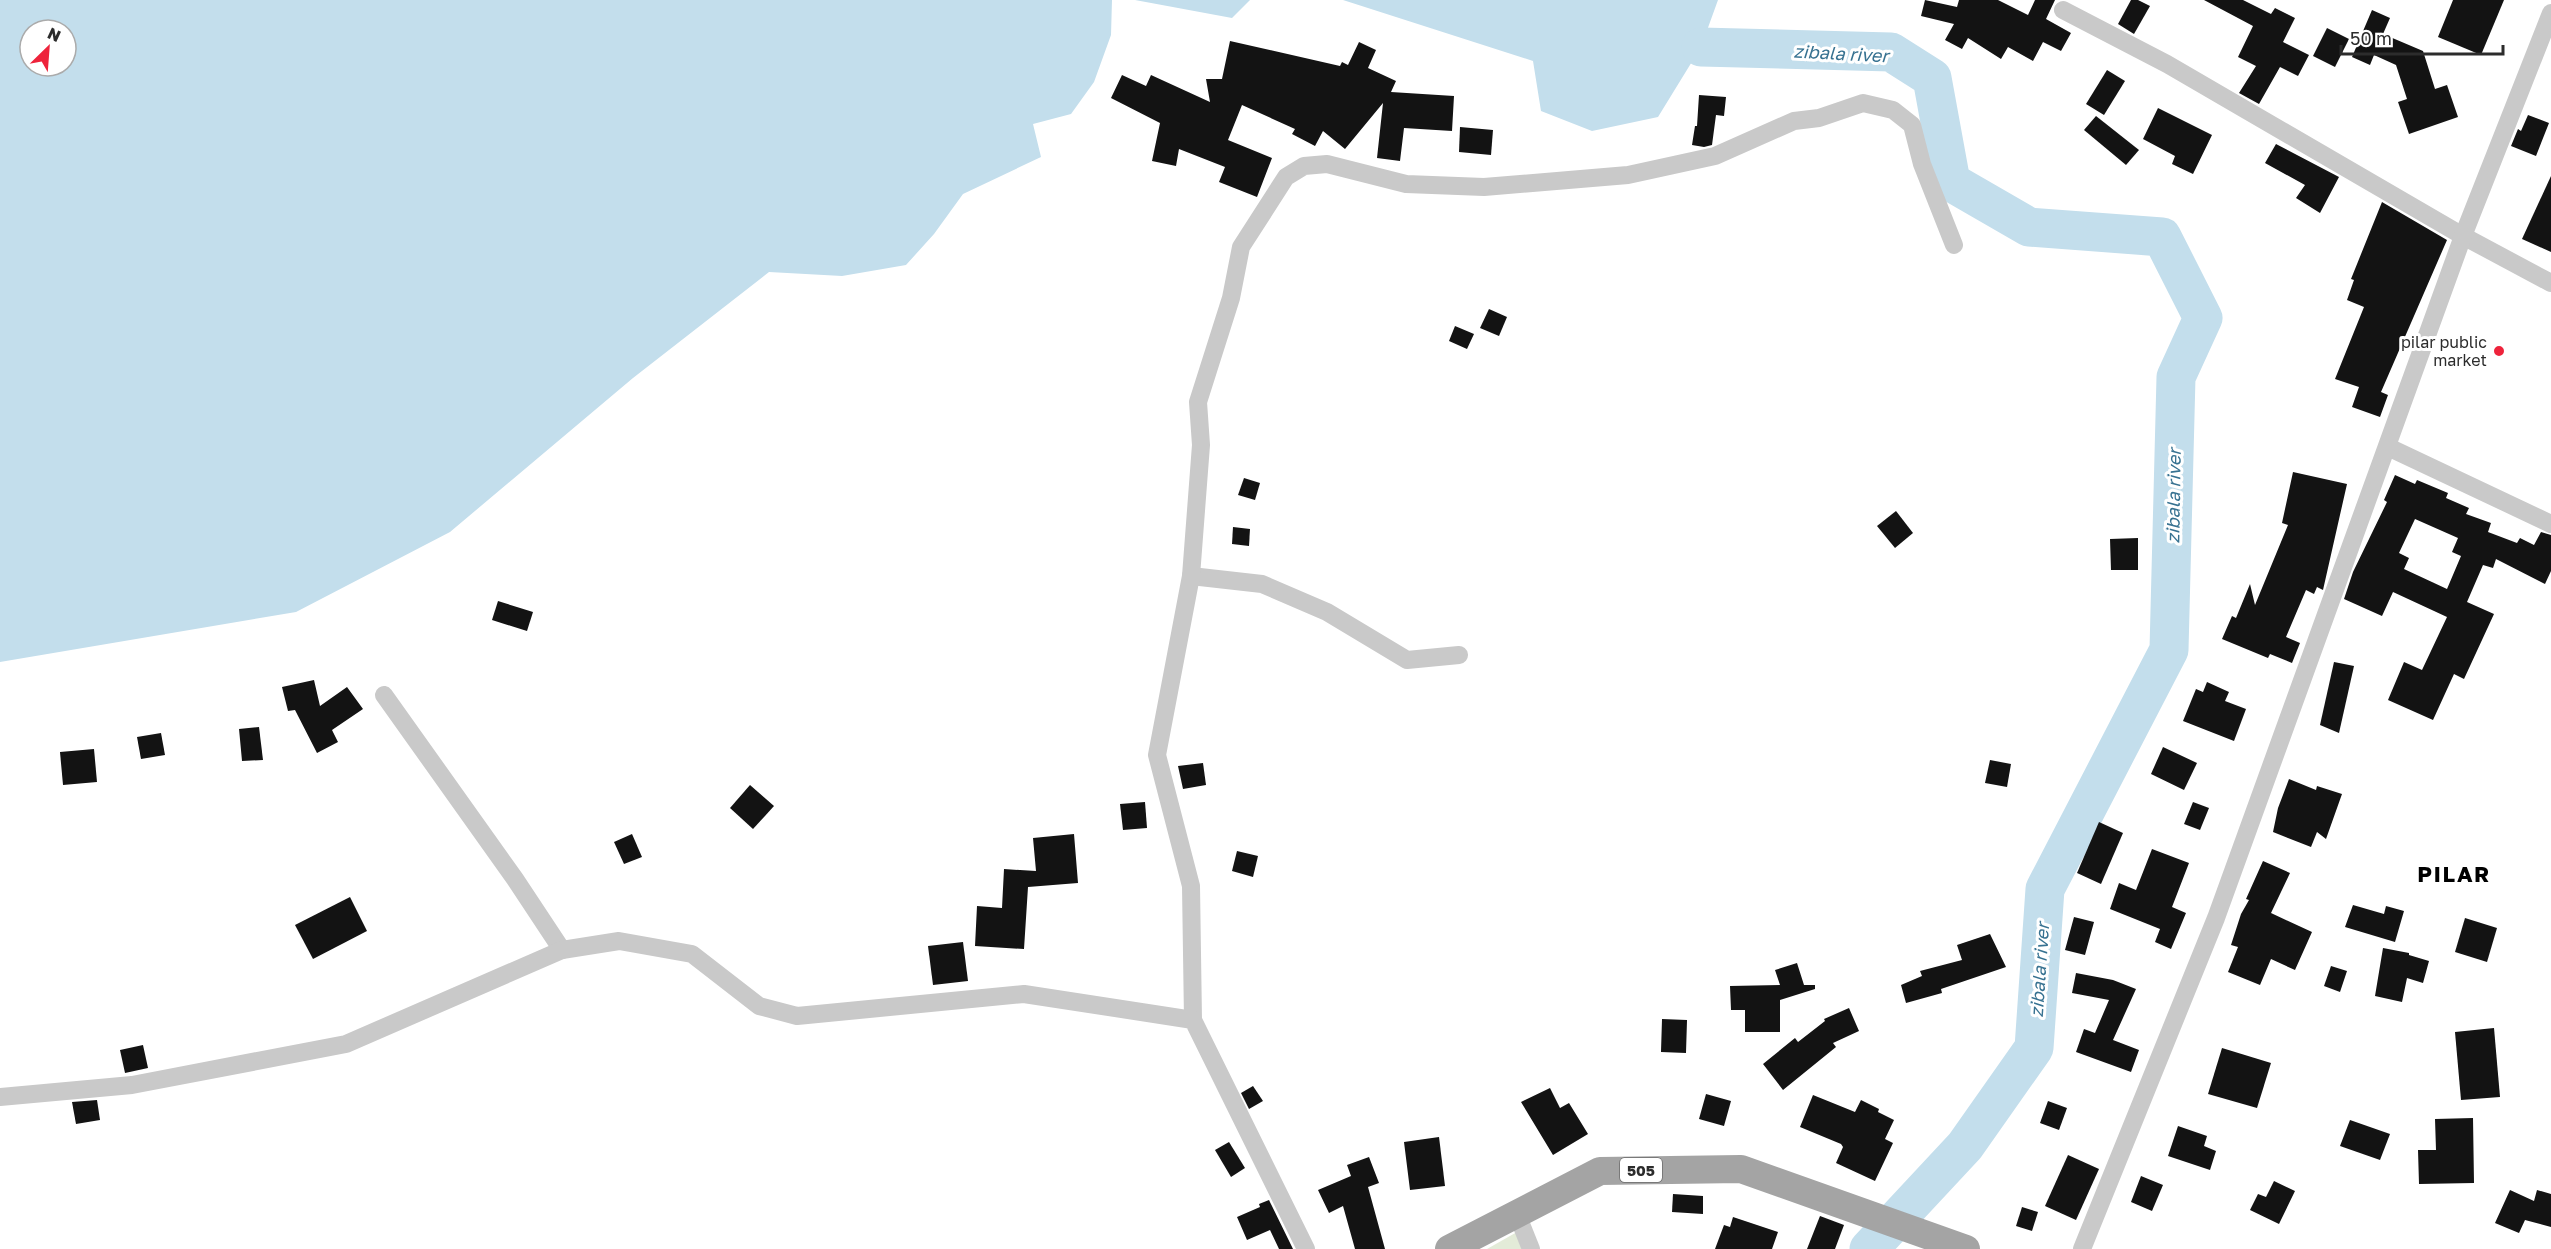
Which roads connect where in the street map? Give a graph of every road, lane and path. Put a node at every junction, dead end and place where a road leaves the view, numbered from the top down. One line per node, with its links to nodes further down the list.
1 (2063, 10): 3 (street)
2 (2551, 13): 3 (street)
3 (2463, 236): 5 (street); 6 (street)
4 (1954, 245): 8 (street)
5 (2551, 283)
6 (2388, 447): 7 (street); 19 (street)
7 (2551, 524)
8 (1191, 576): 9 (street); 12 (street)
9 (1459, 655)
10 (384, 695): 11 (street)
11 (562, 950): 12 (street); 13 (street)
12 (1193, 1020): 16 (street)
13 (0, 1097)
14 (1517, 1214): 15 (main road, 505); 17 (main road, 505); 18 (street)
15 (1956, 1245)
16 (1306, 1249)
17 (1449, 1249)
18 (1531, 1249)
19 (2082, 1249)

